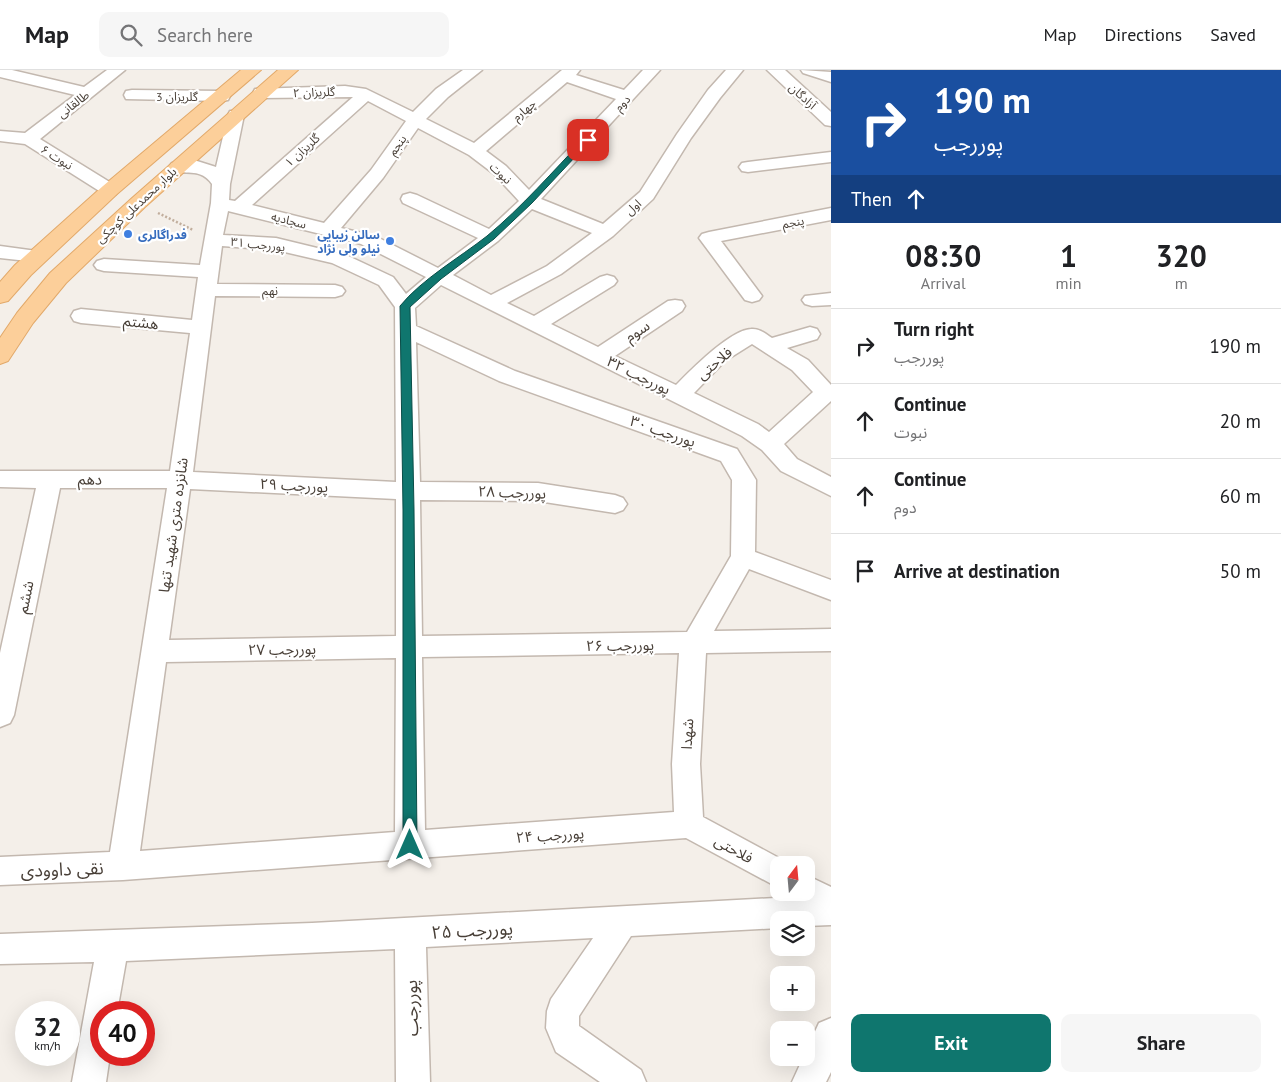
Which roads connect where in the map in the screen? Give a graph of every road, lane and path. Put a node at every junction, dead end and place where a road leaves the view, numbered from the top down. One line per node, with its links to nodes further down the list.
1 (116, 70): 12 (street, طالقانی)
2 (252, 70): 16 (main road, بلوار محمدعلی کوچکی)
3 (289, 70): 13 (main road, بلوار محمدعلی کوچکی)
4 (474, 70): 19 (street, پنجم)
5 (652, 70): 17 (street, دوم)
6 (735, 70): 34 (street, اول)
7 (775, 70): 20 (street, آزادگان)
8 (809, 70): 11 (street)
9 (0, 72): 12 (street)
10 (568, 73): 17 (street); 23 (street, چهارم)
11 (831, 77)
12 (87, 93): 22 (street, طالقانی)
13 (261, 94): 14 (street, گلریزان ۲); 18 (main road, بلوار محمدعلی کوچکی)
14 (366, 94): 19 (street, نبوت); 28 (street, گلریزان ۱)
15 (132, 96): 16 (street, گلریزان 3)
16 (222, 96): 27 (main road, بلوار محمدعلی کوچکی)
17 (627, 97): 30 (street, دوم)
18 (236, 115): 25 (main road, بلوار محمدعلی کوچکی); 28 (street, شانزده متری شهید تنها)
19 (416, 119): 23 (street, نبوت); 33 (street, پنجم)
20 (831, 121)
21 (0, 136): 22 (street, نبوت ۶)
22 (29, 139): 27 (street, نبوت ۶)
23 (476, 151): 30 (street, نبوت)
24 (831, 156): 26 (street)
25 (178, 167): 28 (street); 31 (main road, بلوار محمدعلی کوچکی)
26 (748, 168)
27 (110, 190): 38 (main road, بلوار محمدعلی کوچکی)
28 (227, 198): 33 (street, سجادیه); 36 (street, شانزده متری شهید تنها)
29 (410, 199): 35 (street)
30 (529, 201): 34 (street); 35 (street)
31 (138, 203): 36 (path); 54 (main road, بلوار محمدعلی کوچکی)
32 (831, 214): 45 (street, پنجم)
33 (329, 230): 40 (street, سجادیه)
34 (606, 232): 46 (street, اول)
35 (491, 237): 40 (street)
36 (213, 240): 41 (street, شانزده متری شهید تنها); 49 (street, پوررجب ۳۱)
37 (0, 252): 38 (street)
38 (37, 256): 44 (main road, بلوار محمدعلی کوچکی)
39 (104, 265): 41 (street, نهم)
40 (438, 277): 46 (street, پوررجب ۳۲); 49 (street)
41 (208, 281): 43 (street, نهم); 51 (street, شانزده متری شهید تنها)
42 (607, 281): 50 (street)
43 (335, 291)
44 (0, 296)
45 (752, 296)
46 (492, 303): 50 (street, پوررجب ۳۲)
47 (675, 306): 55 (street, سوم)
48 (81, 316): 51 (street, هشتم)
49 (405, 318): 63 (street); 65 (street, پوررجب ۳۰)
50 (535, 325): 55 (street, پوررجب ۳۲)
51 (201, 328): 61 (street, شانزده متری شهید تنها)
52 (810, 334): 53 (street)
53 (761, 340): 56 (street); 57 (street, فلاحتی)
54 (0, 356)
55 (600, 356): 57 (street, پوررجب ۳۲)
56 (828, 393): 58 (street)
57 (679, 395): 58 (street, پوررجب ۳۲)
58 (770, 444): 62 (street, پوررجب ۳۲)
59 (50, 478): 60 (street, دهم); 61 (street, دهم); 71 (street, ششم)
60 (0, 479)
61 (180, 480): 63 (street, پوررجب ۲۹); 70 (street, شانزده متری شهید تنها)
62 (831, 487)
63 (408, 491): 64 (street, پوررجب ۲۸); 69 (street)
64 (615, 504)
65 (743, 557): 66 (street); 68 (street, پوررجب ۳۰)
66 (831, 590)
67 (831, 640): 68 (street, پوررجب ۲۶)
68 (693, 644): 69 (street, پوررجب ۲۶); 72 (street, شهدا)
69 (410, 648): 70 (street, پوررجب ۲۷); 73 (street)
70 (154, 651): 74 (street, شانزده متری شهید تنها)
71 (0, 716)
72 (689, 824): 73 (street, پوررجب ۲۴); 75 (street, فلاحتی)
73 (410, 845): 74 (street)
74 (123, 866): 76 (street, نقی داوودی)
75 (770, 869)
76 (0, 871)
77 (815, 894): 78 (street)
78 (831, 903)
79 (831, 910): 80 (street, پوررجب ۲۵)
80 (623, 921): 81 (street, پوررجب ۲۵); 87 (street)
81 (410, 933): 82 (street, پوررجب ۲۵); 86 (street, پوررجب)
82 (112, 946): 83 (street); 85 (street)
83 (0, 949)
84 (831, 1035): 88 (street)
85 (89, 1082)
86 (413, 1082)
87 (629, 1082)
88 (809, 1082)

